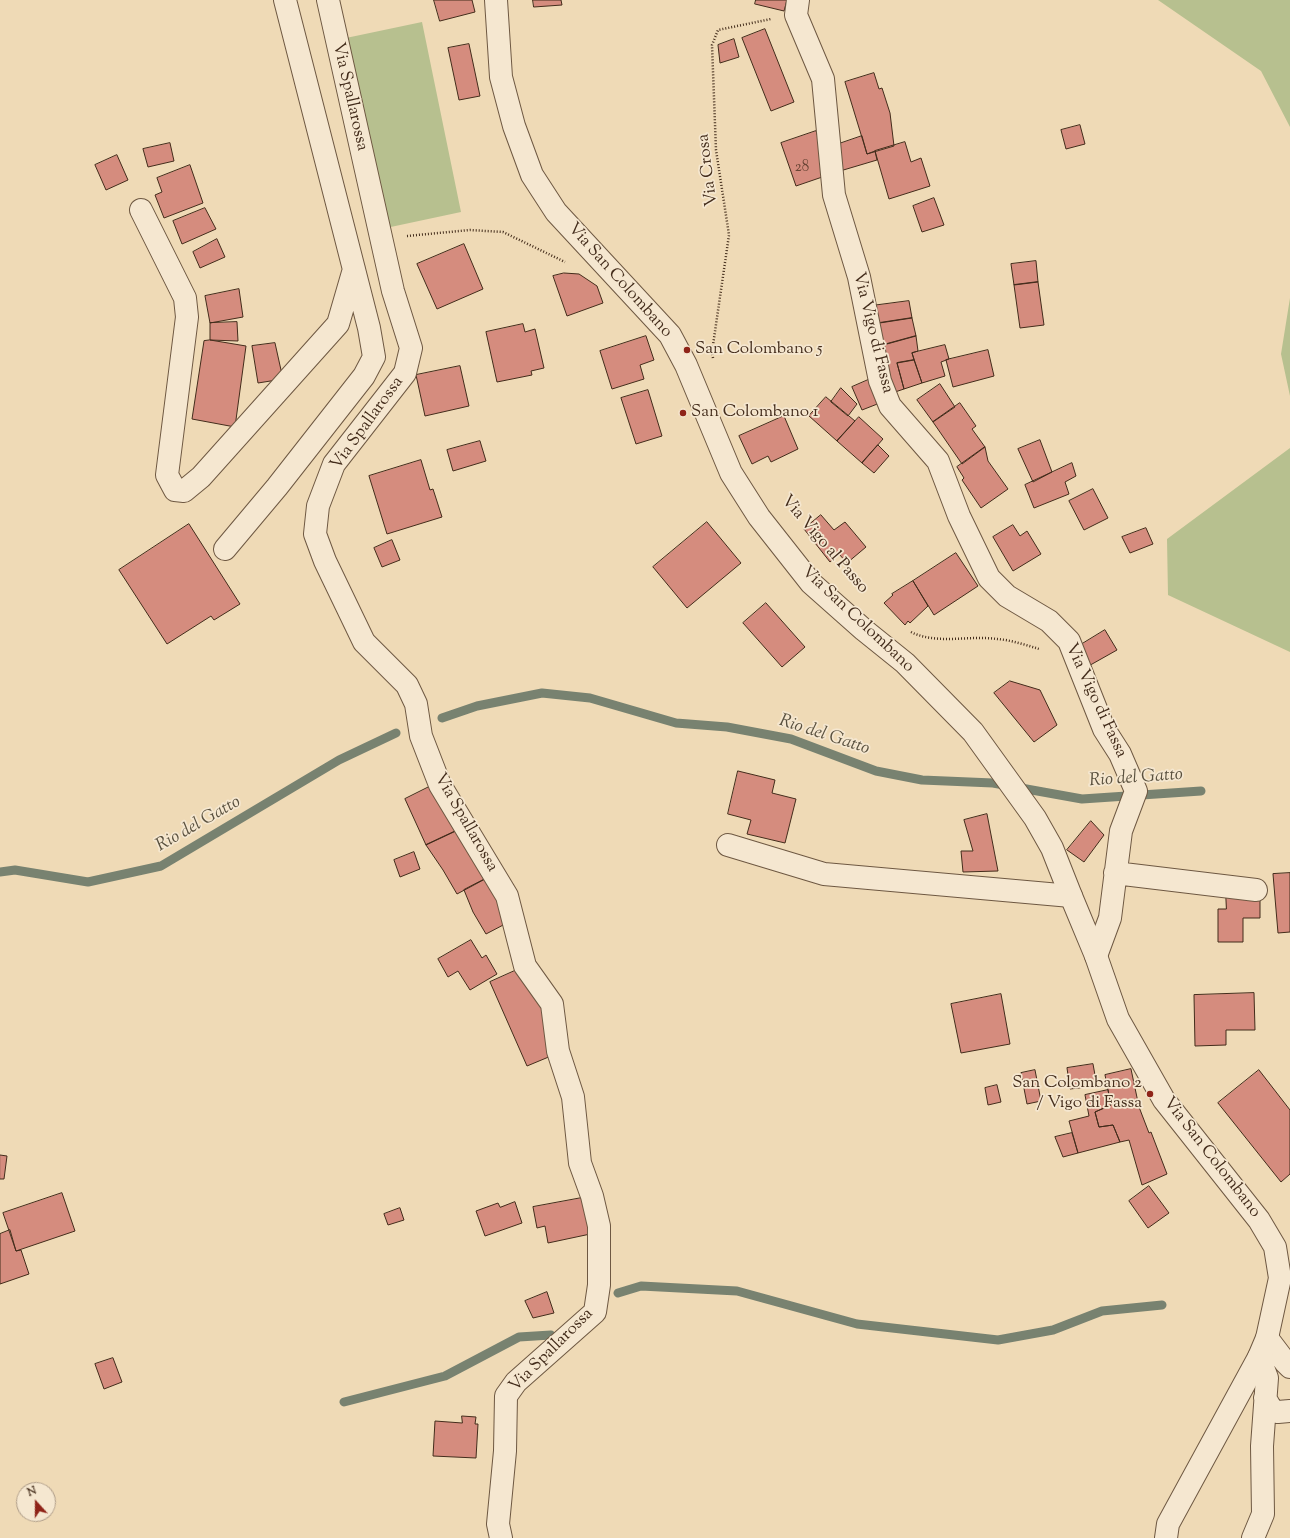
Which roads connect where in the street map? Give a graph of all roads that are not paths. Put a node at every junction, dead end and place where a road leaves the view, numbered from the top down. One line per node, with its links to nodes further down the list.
1 (285, 0): 6 (street, Via Spallarossa)
2 (328, 0): 17 (street, Via Spallarossa)
3 (496, 0): 11 (street, Via San Colombano)
4 (797, 7): 9 (street, Via Vigo di Fassa)
5 (141, 210): 6 (street)
6 (354, 270): 7 (street, Via Spallarossa)
7 (225, 549)
8 (728, 845): 11 (street)
9 (1116, 873): 10 (street); 12 (street, Via Vigo di Fassa)
10 (1256, 890)
11 (1072, 896): 12 (street, Via San Colombano)
12 (1096, 956): 13 (street, Via San Colombano)
13 (1263, 1348): 14 (street); 15 (street); 18 (street, Via San Colombano)
14 (1290, 1367)
15 (1265, 1398): 16 (street); 19 (street)
16 (1290, 1411)
17 (501, 1538)
18 (1166, 1538)
19 (1254, 1538)

